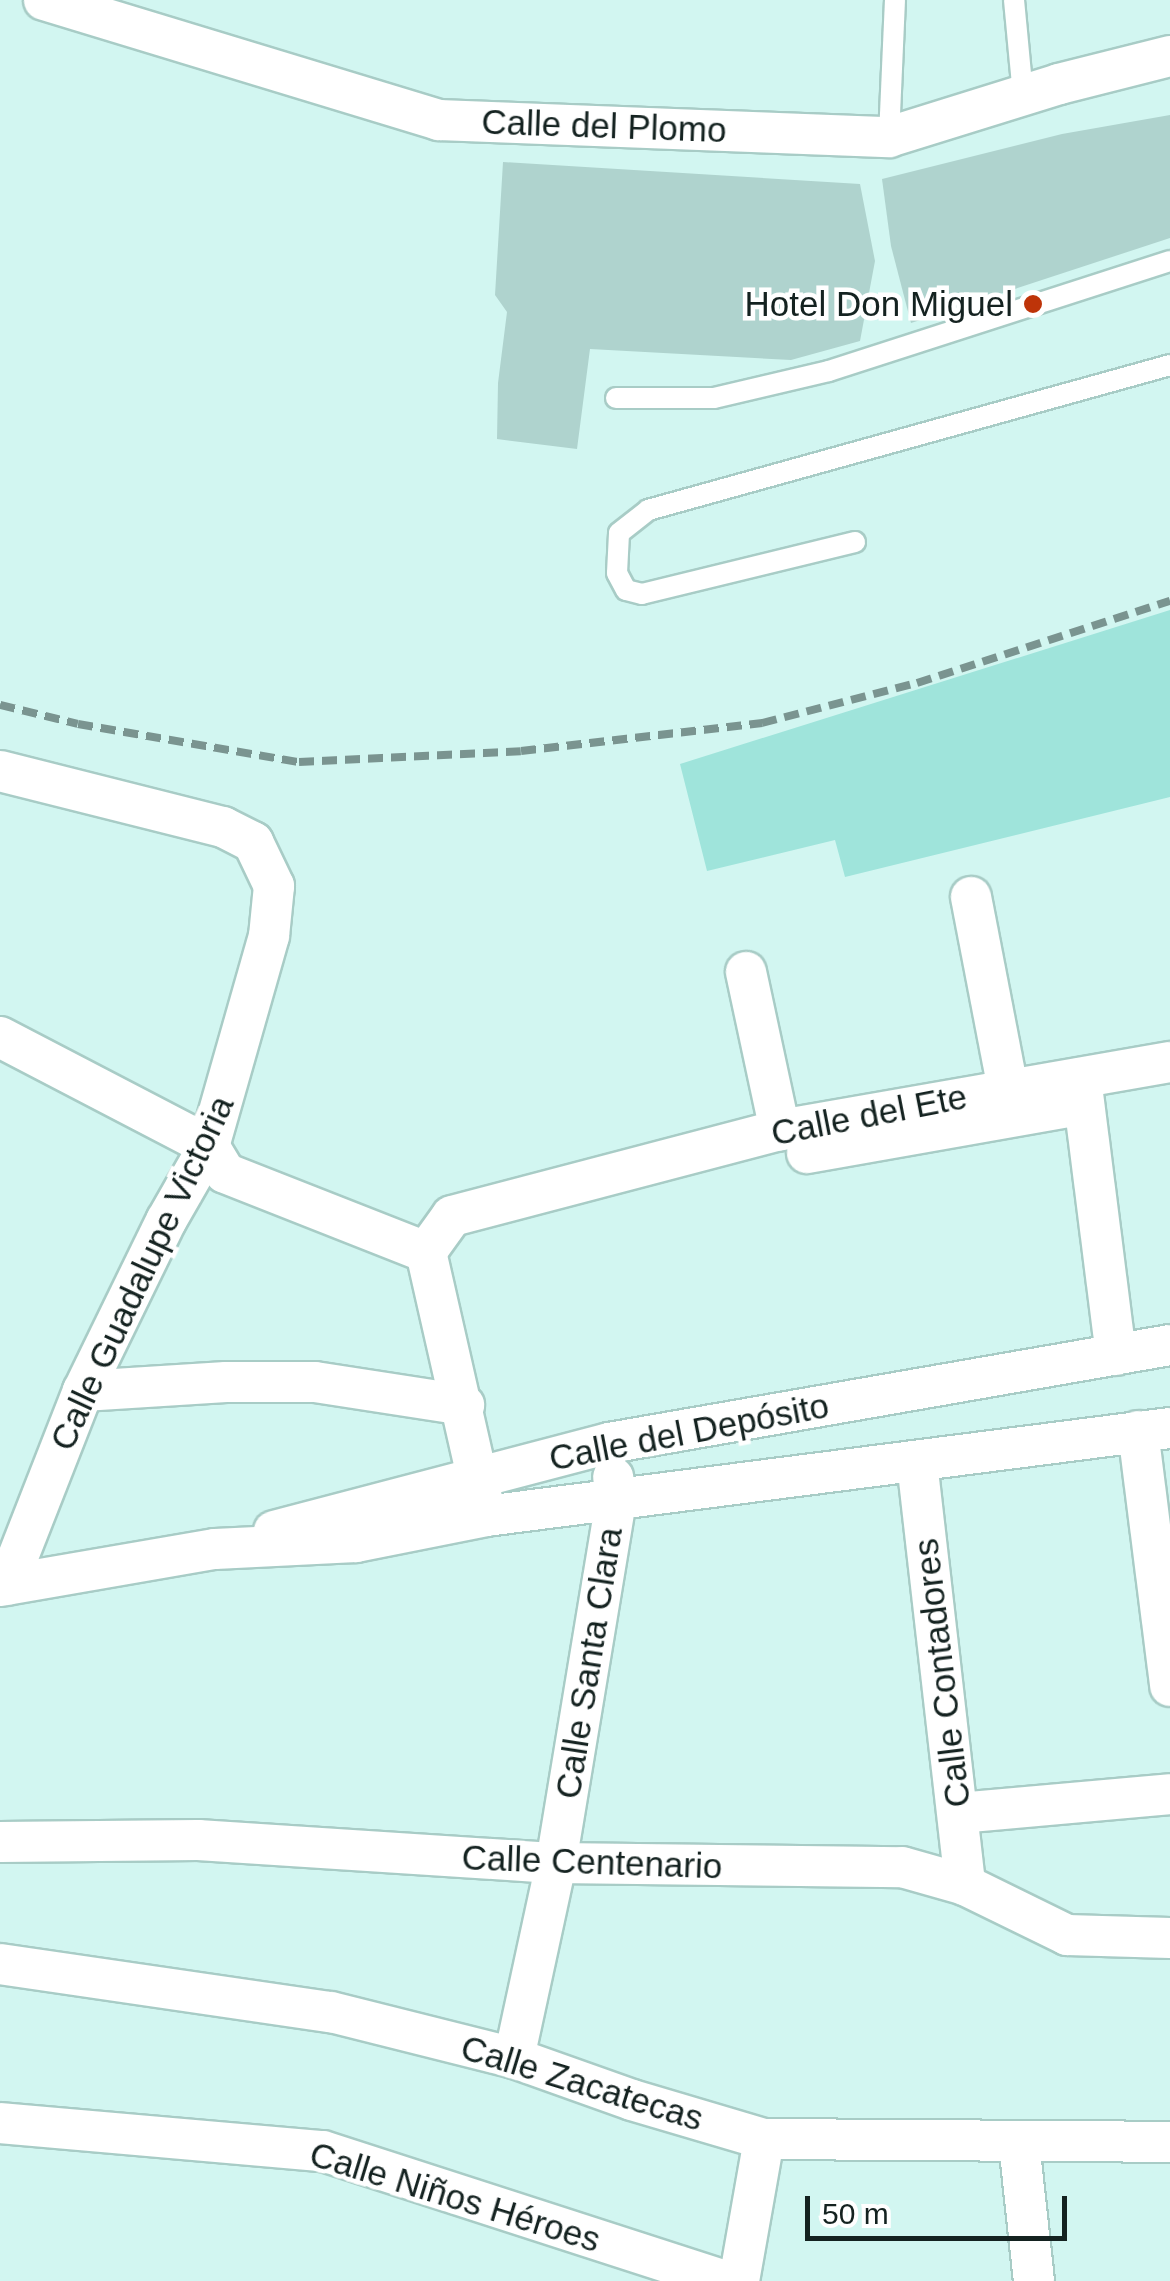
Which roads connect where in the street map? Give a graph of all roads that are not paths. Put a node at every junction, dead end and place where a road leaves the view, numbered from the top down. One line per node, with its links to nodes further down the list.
1 (44, 0): 6 (street, Calle del Plomo)
2 (895, 0): 6 (lane)
3 (1014, 0): 5 (lane)
4 (1170, 56): 5 (street, Calle del Plomo)
5 (1023, 96): 6 (street, Calle del Plomo)
6 (890, 137)
7 (1170, 261): 9 (lane)
8 (1170, 365): 10 (lane)
9 (616, 398)
10 (856, 542)
11 (0, 771): 19 (street, Calle Guadalupe Victoria)
12 (970, 897): 16 (street)
13 (746, 972): 18 (street)
14 (0, 1037): 19 (street)
15 (1170, 1062): 17 (street, Calle del Ete)
16 (1008, 1089): 17 (street, Calle del Ete); 18 (street, Calle del Ete)
17 (1083, 1091): 20 (street, Calle del Ete); 23 (street)
18 (780, 1130): 20 (street, Calle del Ete)
19 (209, 1146): 21 (street); 24 (street, Calle Guadalupe Victoria)
20 (571, 1183): 21 (street, Calle del Ete)
21 (426, 1252): 25 (street)
22 (1170, 1345): 23 (street, Calle del Depósito)
23 (1116, 1355): 27 (street, Calle del Depósito)
24 (83, 1391): 25 (street); 33 (street, Calle Guadalupe Victoria)
25 (464, 1405): 29 (street)
26 (1154, 1430): 28 (street, Calle del Depósito); 34 (street)
27 (609, 1443): 29 (street, Calle del Depósito); 30 (street, Calle Santa Clara)
28 (917, 1462): 30 (street, Calle del Depósito); 36 (street, Calle Contadores)
29 (475, 1478): 31 (street); 32 (street, Calle del Depósito)
30 (616, 1500): 31 (street, Calle del Depósito); 38 (street, Calle Santa Clara)
31 (486, 1516): 32 (street, Calle del Depósito)
32 (215, 1549): 33 (street, Calle del Depósito)
33 (4, 1586)
34 (1170, 1686)
35 (1170, 1794): 36 (street)
36 (959, 1813): 39 (street, Calle Contadores)
37 (0, 1842): 38 (street, Calle Centenario)
38 (556, 1864): 39 (street, Calle Centenario); 42 (street, Calle Santa Clara)
39 (965, 1885): 40 (street, Calle Centenario)
40 (1170, 1938)
41 (0, 1964): 42 (street, Calle Zacatecas)
42 (514, 2058): 44 (street, Calle Zacatecas)
43 (0, 2123): 47 (street, Calle Niños Héroes)
44 (764, 2138): 46 (street, Calle Zacatecas); 48 (street)
45 (1170, 2142): 46 (street, Calle Zacatecas)
46 (1019, 2143): 49 (street)
47 (725, 2281)
48 (739, 2281)
49 (1034, 2281)

